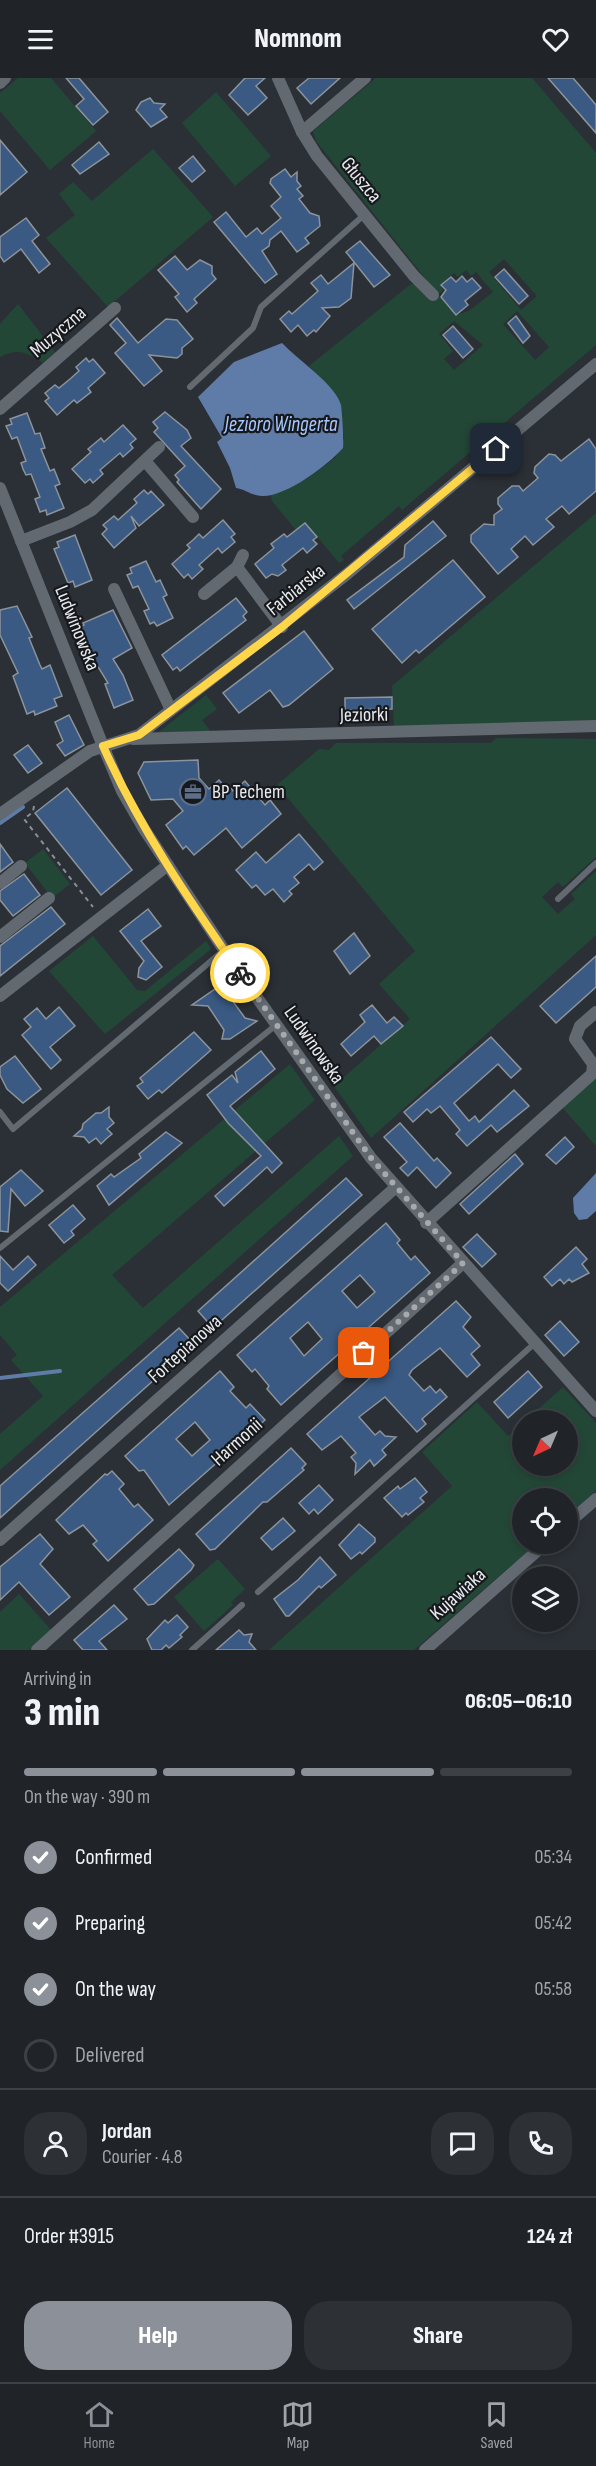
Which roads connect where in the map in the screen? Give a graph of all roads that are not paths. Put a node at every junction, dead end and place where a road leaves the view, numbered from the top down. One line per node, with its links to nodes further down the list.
1 (5, 78): 4 (street)
2 (278, 78): 5 (street, Głuszca)
3 (366, 78): 5 (street)
4 (0, 83)
5 (302, 132): 6 (street, Głuszca)
6 (364, 215): 7 (street, Głuszca); 10 (lane)
7 (433, 295)
8 (115, 309): 11 (street, Muzyczna)
9 (596, 364): 21 (street, Farbiarska)
10 (190, 387)
11 (0, 409)
12 (159, 447): 13 (street)
13 (146, 462): 15 (street); 16 (street)
14 (0, 488): 16 (street, Ludwinowska)
15 (194, 517)
16 (21, 541): 25 (street, Ludwinowska)
17 (243, 555): 18 (street)
18 (237, 567): 20 (street); 21 (street)
19 (114, 589): 22 (street)
20 (204, 594)
21 (282, 627): 22 (street, Farbiarska)
22 (171, 710): 24 (street, Farbiarska)
23 (596, 726): 24 (street, Jeziorki)
24 (133, 739): 25 (street, Farbiarska)
25 (103, 746): 26 (street, Farbiarska); 28 (street, Ludwinowska)
26 (0, 814)
27 (596, 863): 32 (lane)
28 (168, 865): 34 (street, Ludwinowska); 35 (street)
29 (21, 866): 30 (street)
30 (0, 883)
31 (49, 898): 33 (street)
32 (558, 898)
33 (0, 937)
34 (225, 950): 37 (street, Ludwinowska); 38 (lane)
35 (0, 996)
36 (596, 1012): 40 (street)
37 (276, 1025): 39 (street, Ludwinowska); 41 (lane)
38 (0, 1112)
39 (396, 1187): 40 (street, Ludwinowska); 47 (street, Fortepianowa)
40 (426, 1223): 42 (street, Ludwinowska)
41 (0, 1248)
42 (463, 1263): 43 (street, Ludwinowska); 51 (street, Harmonii)
43 (535, 1343): 44 (street, Ludwinowska); 49 (lane)
44 (596, 1411)
45 (596, 1499): 46 (street)
46 (578, 1515)
47 (0, 1540)
48 (534, 1554): 53 (street, Kujawiaka)
49 (258, 1592)
50 (242, 1605): 52 (lane)
51 (37, 1650)
52 (192, 1650)
53 (425, 1650)

